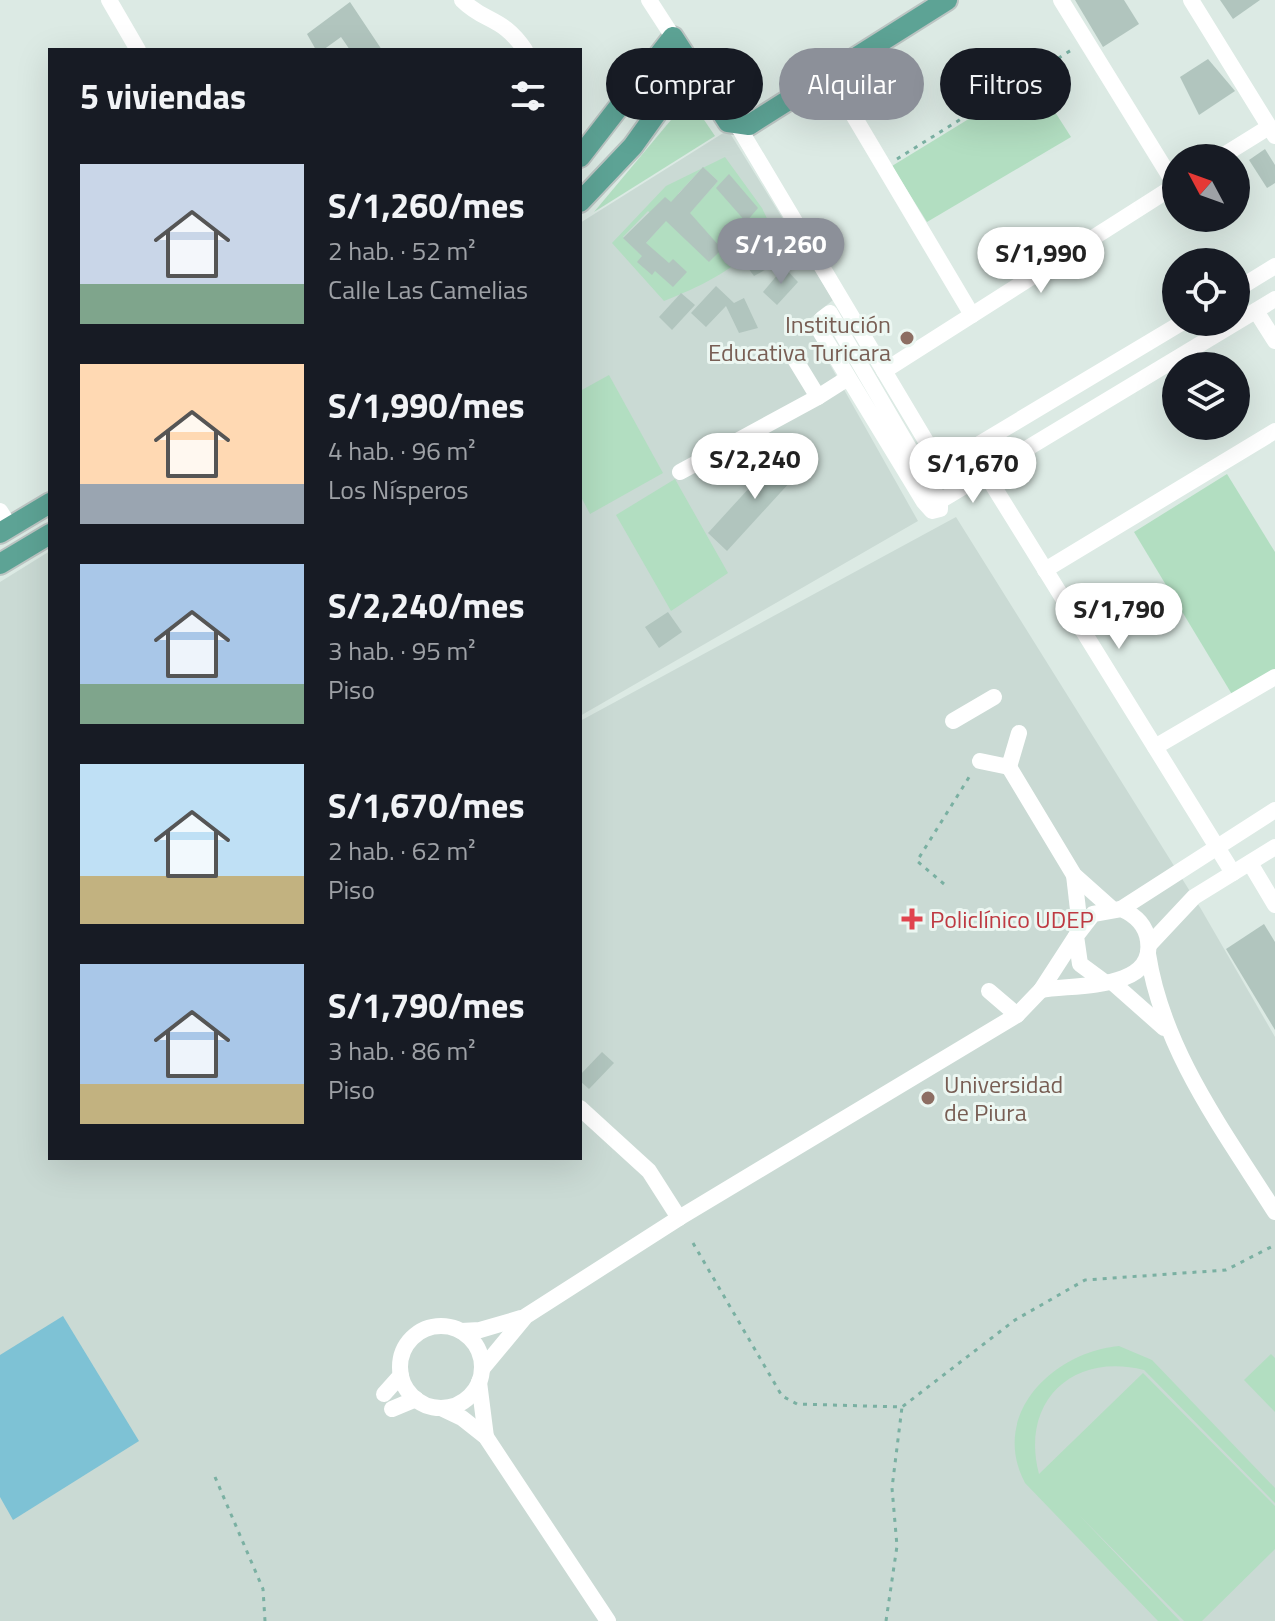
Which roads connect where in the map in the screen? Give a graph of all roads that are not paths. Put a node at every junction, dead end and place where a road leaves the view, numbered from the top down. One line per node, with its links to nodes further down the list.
1 (109, 0): 8 (street)
2 (462, 0): 9 (street)
3 (649, 0): 7 (street)
4 (947, 0): 11 (main road)
5 (1061, 0): 20 (street)
6 (1191, 0): 17 (street)
7 (673, 37): 10 (main road); 19 (main road)
8 (137, 48)
9 (524, 48)
10 (680, 48)
11 (873, 48)
12 (779, 107): 16 (main road)
13 (651, 120): 22 (main road)
14 (727, 120): 16 (main road)
15 (855, 120): 27 (street)
16 (738, 126): 31 (street)
17 (1272, 131): 18 (street)
18 (1246, 144)
19 (582, 154)
20 (1162, 162)
21 (1162, 194): 27 (street)
22 (582, 200)
23 (1275, 266): 24 (street)
24 (1250, 281)
25 (1275, 299): 26 (street)
26 (1256, 311): 29 (street); 39 (street)
27 (972, 315): 31 (street)
28 (1162, 335): 35 (street)
29 (1275, 341)
30 (793, 356): 33 (street)
31 (884, 371): 36 (street)
32 (848, 378): 33 (street); 38 (street); 40 (street)
33 (818, 397): 37 (street)
34 (1275, 431): 45 (street)
35 (971, 450): 36 (street); 39 (street)
36 (942, 468): 38 (street)
37 (680, 472)
38 (924, 474): 40 (street)
39 (986, 475): 40 (street); 45 (street)
40 (940, 501)
41 (48, 504): 42 (main road)
42 (3, 524)
43 (48, 535): 44 (main road)
44 (0, 564)
45 (1045, 570): 50 (street)
46 (1275, 677): 50 (street)
47 (994, 697): 48 (street)
48 (953, 721)
49 (1019, 733): 52 (street)
50 (1155, 747): 54 (street)
51 (980, 761): 52 (street)
52 (1009, 767): 58 (street)
53 (1275, 810): 54 (street)
54 (1217, 846): 57 (street); 60 (street)
55 (1275, 847): 56 (street)
56 (1250, 863): 57 (street); 59 (street)
57 (1233, 873): 62 (street)
58 (1074, 875): 60 (street); 61 (street)
59 (1275, 905)
60 (1116, 908): 61 (street); 62 (street)
61 (1078, 932): 63 (street); 64 (street)
62 (1148, 949): 63 (street); 67 (street)
63 (1107, 982): 64 (street); 67 (street)
64 (1041, 990): 66 (street)
65 (989, 991): 66 (street)
66 (1017, 1015): 70 (street)
67 (1165, 1029): 69 (street)
68 (582, 1110): 70 (street)
69 (1275, 1212)
70 (679, 1218): 71 (street)
71 (526, 1316): 72 (street); 74 (street)
72 (461, 1331): 73 (street); 74 (street)
73 (401, 1375): 75 (street); 76 (street)
74 (480, 1375): 77 (street); 79 (street)
75 (384, 1394)
76 (416, 1399): 77 (street); 78 (street)
77 (441, 1408): 79 (street)
78 (392, 1409)
79 (486, 1437): 80 (street)
80 (608, 1621)

